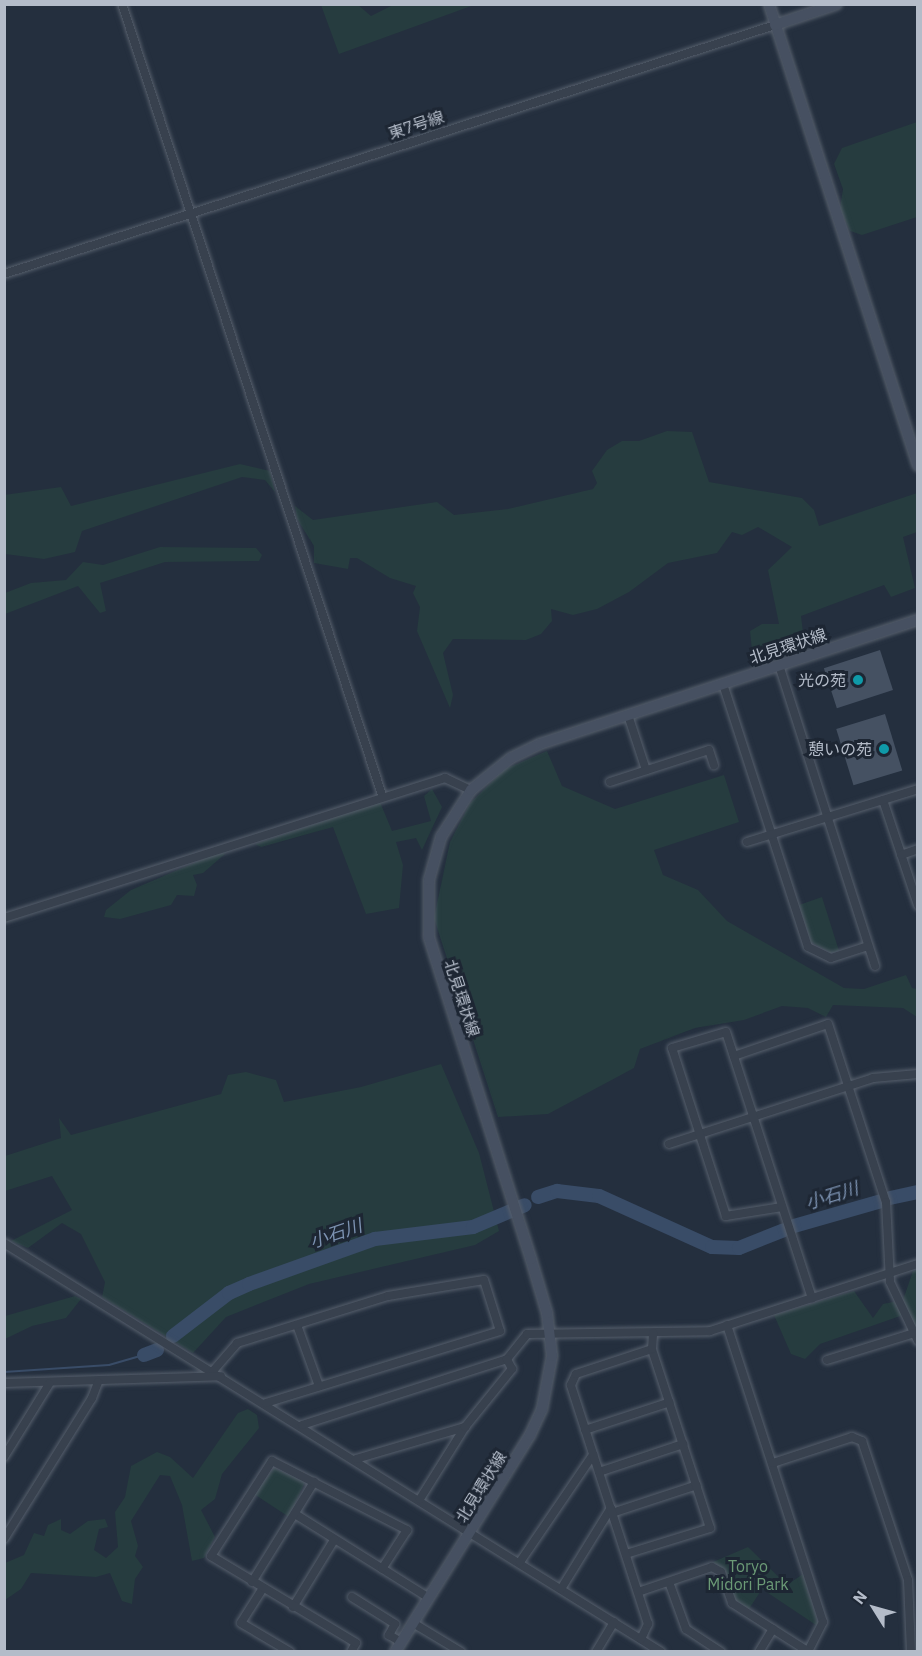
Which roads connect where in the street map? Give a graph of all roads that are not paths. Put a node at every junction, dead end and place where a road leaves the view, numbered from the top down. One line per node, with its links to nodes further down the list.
1 (122, 4): 5 (street)
2 (768, 4): 4 (main road)
3 (837, 4): 4 (main road, 東7号線)
4 (775, 25): 5 (street, 東7号線); 7 (main road)
5 (193, 213): 6 (street, 東7号線); 17 (street)
6 (4, 274)
7 (918, 466)
8 (918, 620): 9 (main road, 北見環状線)
9 (779, 665): 10 (main road, 北見環状線); 19 (street)
10 (723, 684): 11 (main road, 北見環状線); 20 (street)
11 (628, 715): 13 (street); 16 (main road, 北見環状線)
12 (714, 765): 13 (street)
13 (646, 770): 14 (street)
14 (610, 782)
15 (918, 789): 18 (street)
16 (471, 790): 17 (street); 41 (main road, 北見環状線)
17 (382, 795): 25 (street)
18 (883, 800): 19 (street); 23 (street)
19 (828, 817): 20 (street); 26 (street)
20 (771, 835): 21 (street); 26 (street)
21 (747, 842)
22 (918, 849): 23 (street)
23 (901, 855): 24 (street)
24 (918, 905)
25 (4, 918)
26 (868, 946): 27 (street)
27 (875, 966)
28 (734, 1056): 30 (street); 31 (street); 32 (street)
29 (918, 1074): 30 (street)
30 (847, 1086): 31 (street); 37 (street)
31 (754, 1115): 32 (street); 34 (street)
32 (700, 1134): 33 (street); 34 (street)
33 (669, 1144)
34 (782, 1208): 38 (street)
35 (4, 1243): 47 (street)
36 (918, 1264): 37 (street)
37 (889, 1273): 38 (street); 43 (street)
38 (812, 1298): 40 (street)
39 (297, 1325): 47 (street); 52 (street); 52 (street)
40 (727, 1325): 42 (street); 62 (street)
41 (550, 1332): 42 (street); 45 (street); 69 (main road, 北見環状線)
42 (653, 1333): 44 (street)
43 (916, 1337): 46 (street)
44 (652, 1349): 53 (street); 57 (street)
45 (507, 1359): 55 (street); 56 (street)
46 (827, 1360)
47 (213, 1371): 48 (street)
48 (222, 1376): 49 (street); 54 (street)
49 (98, 1382): 51 (street); 70 (street)
50 (4, 1383): 51 (street)
51 (50, 1384): 59 (street)
52 (319, 1386): 54 (street)
53 (670, 1402): 57 (street); 58 (street)
54 (266, 1403): 55 (street)
55 (302, 1425): 61 (street)
56 (465, 1427): 61 (street); 66 (street)
57 (585, 1430): 60 (street)
58 (683, 1444): 63 (street); 65 (street)
59 (6, 1452)
60 (593, 1455): 63 (street); 73 (street)
61 (356, 1459): 66 (street)
62 (773, 1463): 88 (street); 96 (street)
63 (599, 1472): 67 (street)
64 (314, 1482): 68 (street); 74 (street); 75 (street)
65 (697, 1485): 67 (street); 72 (street)
66 (420, 1499): 69 (street)
67 (611, 1510): 72 (street); 78 (street)
68 (295, 1514): 71 (street); 75 (street)
69 (471, 1532): 73 (street); 81 (main road, 北見環状線)
70 (4, 1539)
71 (334, 1540): 74 (street); 82 (street)
72 (626, 1554): 79 (street)
73 (520, 1562): 78 (street)
74 (382, 1569): 81 (street)
75 (252, 1582): 77 (street)
76 (669, 1582): 79 (street); 85 (street); 94 (street)
77 (263, 1588): 82 (street); 89 (street)
78 (561, 1589): 83 (street)
79 (638, 1592): 86 (street)
80 (352, 1597): 87 (street)
81 (429, 1598): 84 (main road, 北見環状線)
82 (293, 1607): 90 (street)
83 (614, 1622): 86 (street); 92 (street)
84 (413, 1623): 87 (main road, 北見環状線); 91 (street)
85 (773, 1629): 88 (street); 95 (street)
86 (641, 1639): 93 (street)
87 (398, 1647)
88 (808, 1651)
89 (290, 1652)
90 (351, 1652)
91 (461, 1652)
92 (596, 1652)
93 (661, 1652)
94 (722, 1652)
95 (759, 1652)
96 (911, 1652)

